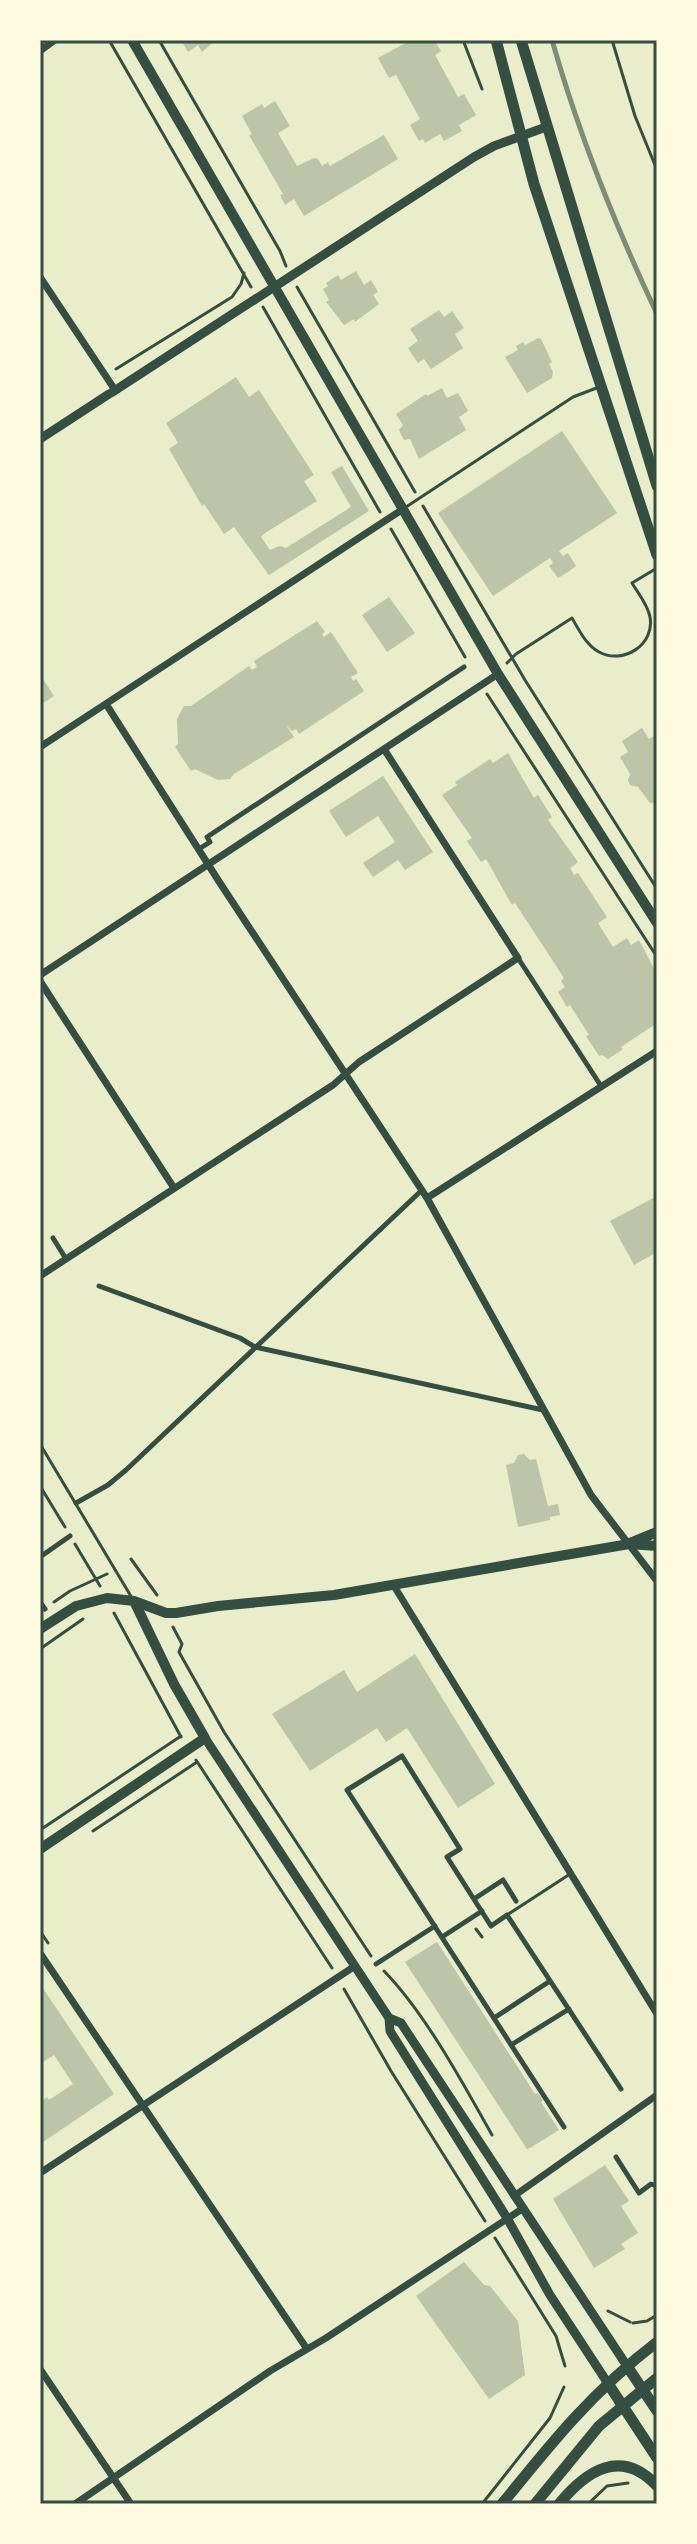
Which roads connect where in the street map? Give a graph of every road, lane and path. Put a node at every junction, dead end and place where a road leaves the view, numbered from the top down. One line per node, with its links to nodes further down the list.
1 (55, 40): 9 (street)
2 (109, 40): 18 (path)
3 (132, 40): 16 (main road)
4 (159, 40): 14 (path)
5 (463, 40): 10 (lane)
6 (496, 40): 12 (main road)
7 (521, 40): 11 (main road)
8 (612, 40): 13 (path)
9 (40, 51)
10 (482, 89)
11 (546, 127): 12 (street); 22 (main road)
12 (520, 137): 14 (street); 19 (main road)
13 (657, 170)
14 (290, 275): 16 (street); 23 (path)
15 (40, 277): 18 (street)
16 (274, 285): 20 (street); 24 (main road)
17 (267, 315): 25 (path)
18 (104, 373): 20 (street)
19 (601, 386): 23 (lane); 27 (main road)
20 (112, 392): 21 (street)
21 (40, 439)
22 (657, 486)
23 (418, 499): 24 (lane); 29 (path)
24 (403, 509): 31 (main road); 33 (street)
25 (381, 513)
26 (390, 528): 30 (path)
27 (656, 551)
28 (657, 568): 29 (path)
29 (512, 657): 38 (path)
30 (467, 665): 36 (street)
31 (498, 674): 35 (street); 39 (main road)
32 (485, 692): 40 (path)
33 (106, 704): 34 (street); 36 (street)
34 (40, 747)
35 (384, 749): 37 (street); 41 (street)
36 (199, 849): 37 (street)
37 (208, 865): 42 (street); 45 (street)
38 (657, 889)
39 (657, 923)
40 (657, 957)
41 (518, 958): 45 (street); 46 (street)
42 (40, 975)
43 (40, 981): 47 (street)
44 (657, 1051): 46 (street)
45 (345, 1073): 47 (street); 48 (street)
46 (602, 1087): 48 (street)
47 (174, 1188): 50 (street)
48 (425, 1194): 53 (street); 54 (street)
49 (53, 1238): 50 (street)
50 (66, 1259): 51 (street)
51 (40, 1276)
52 (99, 1286): 53 (street)
53 (255, 1347): 54 (street); 56 (street)
54 (543, 1410): 59 (street)
55 (40, 1444): 56 (lane)
56 (76, 1503): 66 (lane)
57 (657, 1532): 59 (main road)
58 (70, 1536): 61 (street)
59 (629, 1544): 60 (main road); 63 (street); 64 (main road)
60 (657, 1546)
61 (40, 1557)
62 (131, 1559): 65 (path)
63 (657, 1581)
64 (394, 1586): 66 (main road); 79 (street)
65 (154, 1590)
66 (134, 1601): 71 (main road); 74 (main road)
67 (40, 1602): 68 (street)
68 (45, 1609)
69 (112, 1609): 73 (path)
70 (89, 1615): 72 (path)
71 (40, 1629)
72 (40, 1649)
73 (181, 1736): 75 (path); 76 (path)
74 (205, 1738): 78 (main road); 88 (street)
75 (185, 1743)
76 (40, 1830)
77 (92, 1832): 89 (path)
78 (40, 1849)
79 (570, 1874): 83 (lane); 93 (street)
80 (474, 1899): 81 (street); 82 (street); 84 (street)
81 (516, 1901)
82 (482, 1911): 83 (street); 85 (street)
83 (507, 1915): 90 (street)
84 (435, 1926): 85 (street); 87 (street)
85 (442, 1937): 95 (street)
86 (40, 1953): 99 (street)
87 (376, 1964)
88 (355, 1966): 94 (street); 99 (street)
89 (332, 1969)
90 (550, 1981): 92 (street); 95 (street)
91 (341, 1984): 107 (path)
92 (569, 2009): 96 (street); 97 (street)
93 (657, 2014)
94 (389, 2018): 104 (street); 106 (street)
95 (494, 2018): 96 (street)
96 (511, 2045): 100 (street)
97 (621, 2089)
98 (657, 2095): 104 (street)
99 (143, 2106): 102 (street); 112 (street)
100 (564, 2127)
101 (616, 2157): 103 (street)
102 (40, 2173)
103 (657, 2186)
104 (514, 2196): 105 (street)
105 (522, 2209): 106 (street); 114 (street)
106 (507, 2218): 112 (street); 117 (street)
107 (486, 2223)
108 (493, 2235): 113 (path)
109 (602, 2306): 110 (path)
110 (657, 2315)
111 (657, 2342): 114 (main road)
112 (307, 2349): 123 (street)
113 (565, 2366)
114 (627, 2366): 117 (main road); 119 (main road)
115 (40, 2369): 123 (street)
116 (657, 2378): 119 (main road)
117 (607, 2382): 120 (main road); 129 (main road)
118 (564, 2387): 128 (path)
119 (642, 2389): 120 (main road); 121 (main road)
120 (622, 2405): 122 (main road); 130 (main road)
121 (657, 2411)
122 (657, 2458)
123 (114, 2479): 126 (street); 127 (street)
124 (620, 2482): 132 (path)
125 (657, 2486): 131 (main road)
126 (75, 2504)
127 (131, 2504)
128 (482, 2504)
129 (502, 2504)
130 (535, 2504)
131 (559, 2504)
132 (588, 2504)

